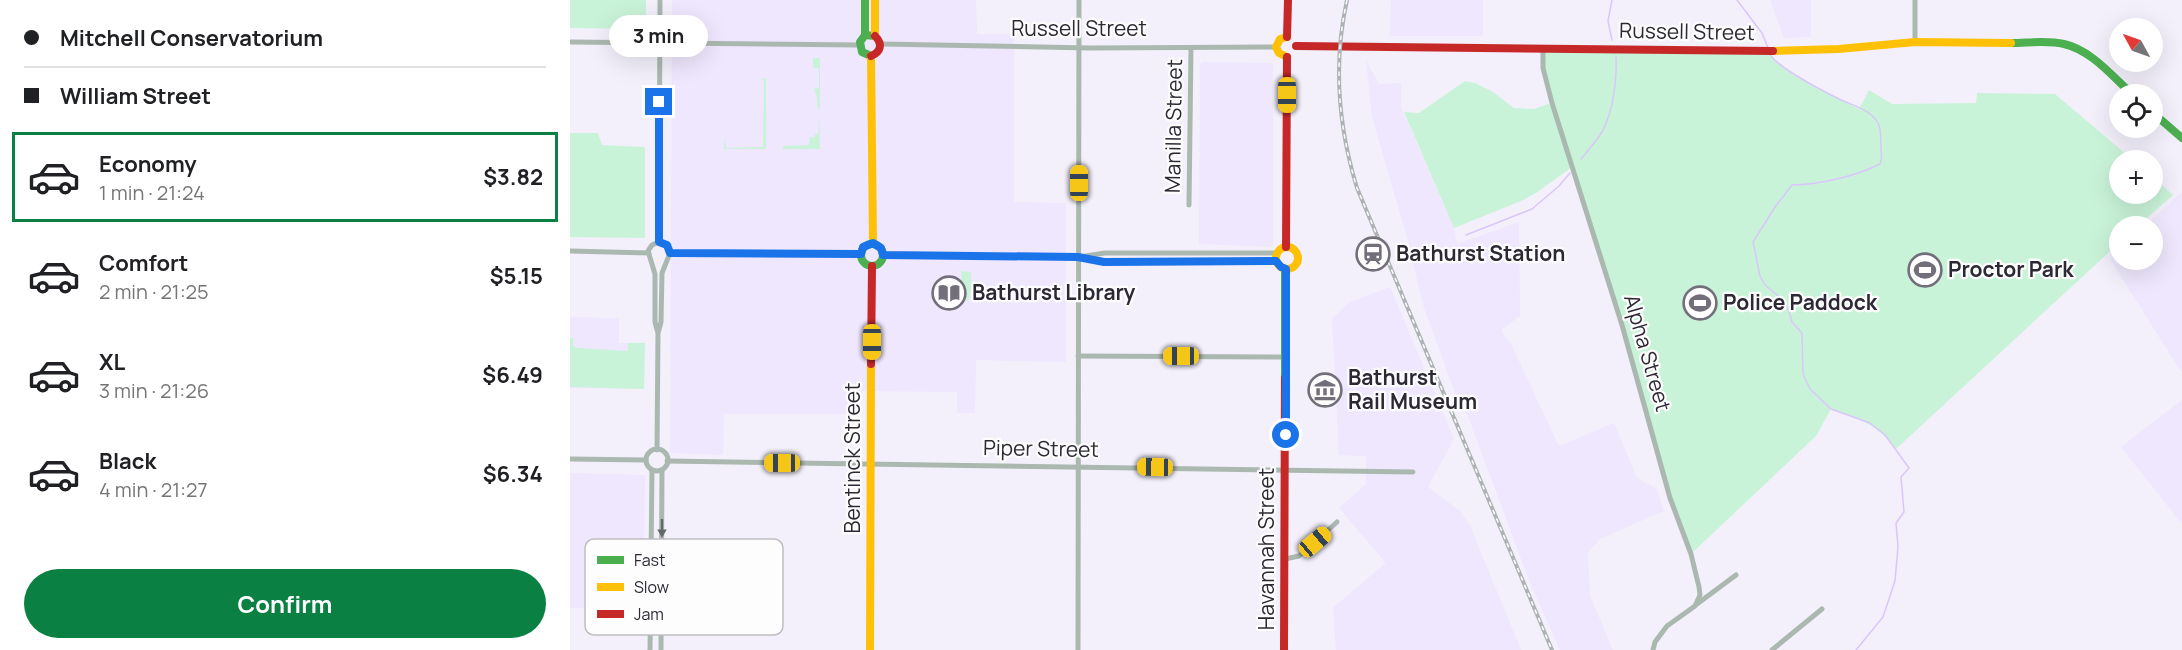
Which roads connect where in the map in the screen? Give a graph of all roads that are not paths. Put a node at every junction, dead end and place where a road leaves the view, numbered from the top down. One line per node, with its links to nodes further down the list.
1 (660, 0): 12 (street)
2 (865, 0): 7 (street)
3 (875, 0): 8 (street)
4 (1079, 0): 16 (street)
5 (1288, 0): 9 (street)
6 (1915, 0): 11 (street)
7 (865, 35): 8 (street); 13 (street)
8 (875, 36): 14 (street)
9 (1287, 37): 15 (street); 17 (street)
10 (570, 42): 12 (street)
11 (1915, 42): 19 (street, Russell Street); 22 (street, Russell Street)
12 (660, 43): 13 (street); 26 (street)
13 (859, 45): 20 (street)
14 (881, 45): 16 (street, Russell Street); 20 (street)
15 (1296, 46): 19 (street, Russell Street); 21 (street)
16 (1079, 47): 18 (street, Russell Street); 36 (street)
17 (1276, 47): 18 (street, Russell Street); 21 (street)
18 (1191, 48): 25 (street, Manilla Street)
19 (1542, 49): 62 (street, Alpha Street)
20 (871, 56): 27 (street)
21 (1287, 57): 28 (street)
22 (2120, 84)
23 (2163, 122): 24 (street)
24 (2182, 138)
25 (1189, 205)
26 (659, 242): 30 (street); 31 (street)
27 (873, 243): 34 (street); 35 (street)
28 (1286, 247): 37 (street); 43 (street)
29 (570, 251): 30 (street)
30 (649, 253): 38 (street)
31 (670, 253): 34 (street); 40 (street)
32 (1141, 253): 33 (street); 36 (street); 39 (street)
33 (1222, 253): 37 (street); 41 (street)
34 (861, 254): 42 (street)
35 (883, 255): 36 (street); 42 (street)
36 (1078, 257): 39 (street); 45 (street)
37 (1276, 257): 41 (street); 43 (street)
38 (652, 262): 40 (street); 44 (street)
39 (1142, 262): 41 (street)
40 (665, 263): 44 (street)
41 (1222, 263)
42 (872, 266): 51 (street, Bentinck Street)
43 (1286, 269): 46 (street, Havannah Street)
44 (658, 333): 47 (street)
45 (1078, 356): 46 (street); 52 (street)
46 (1286, 357): 53 (street, Havannah Street)
47 (657, 450): 49 (street); 50 (street)
48 (570, 459): 49 (street)
49 (646, 460): 54 (street)
50 (667, 461): 51 (street, Piper Street); 55 (street)
51 (871, 464): 52 (street, Piper Street); 68 (street, Bentinck Street)
52 (1078, 466): 53 (street, Piper Street); 69 (street)
53 (1285, 469): 56 (street, Piper Street); 60 (street, Havannah Street)
54 (652, 470): 55 (street); 58 (street)
55 (662, 470): 59 (street, one-way to 59)
56 (1413, 472)
57 (1337, 522): 60 (street)
58 (651, 539)
59 (662, 539)
60 (1285, 559): 70 (street, Havannah Street)
61 (1736, 575): 62 (street)
62 (1695, 606): 71 (street)
63 (1822, 609): 72 (street)
64 (650, 635): 66 (street)
65 (661, 635): 67 (street, one-way to 67)
66 (650, 650)
67 (661, 650)
68 (870, 650)
69 (1078, 650)
70 (1284, 650)
71 (1653, 650)
72 (1772, 650)

